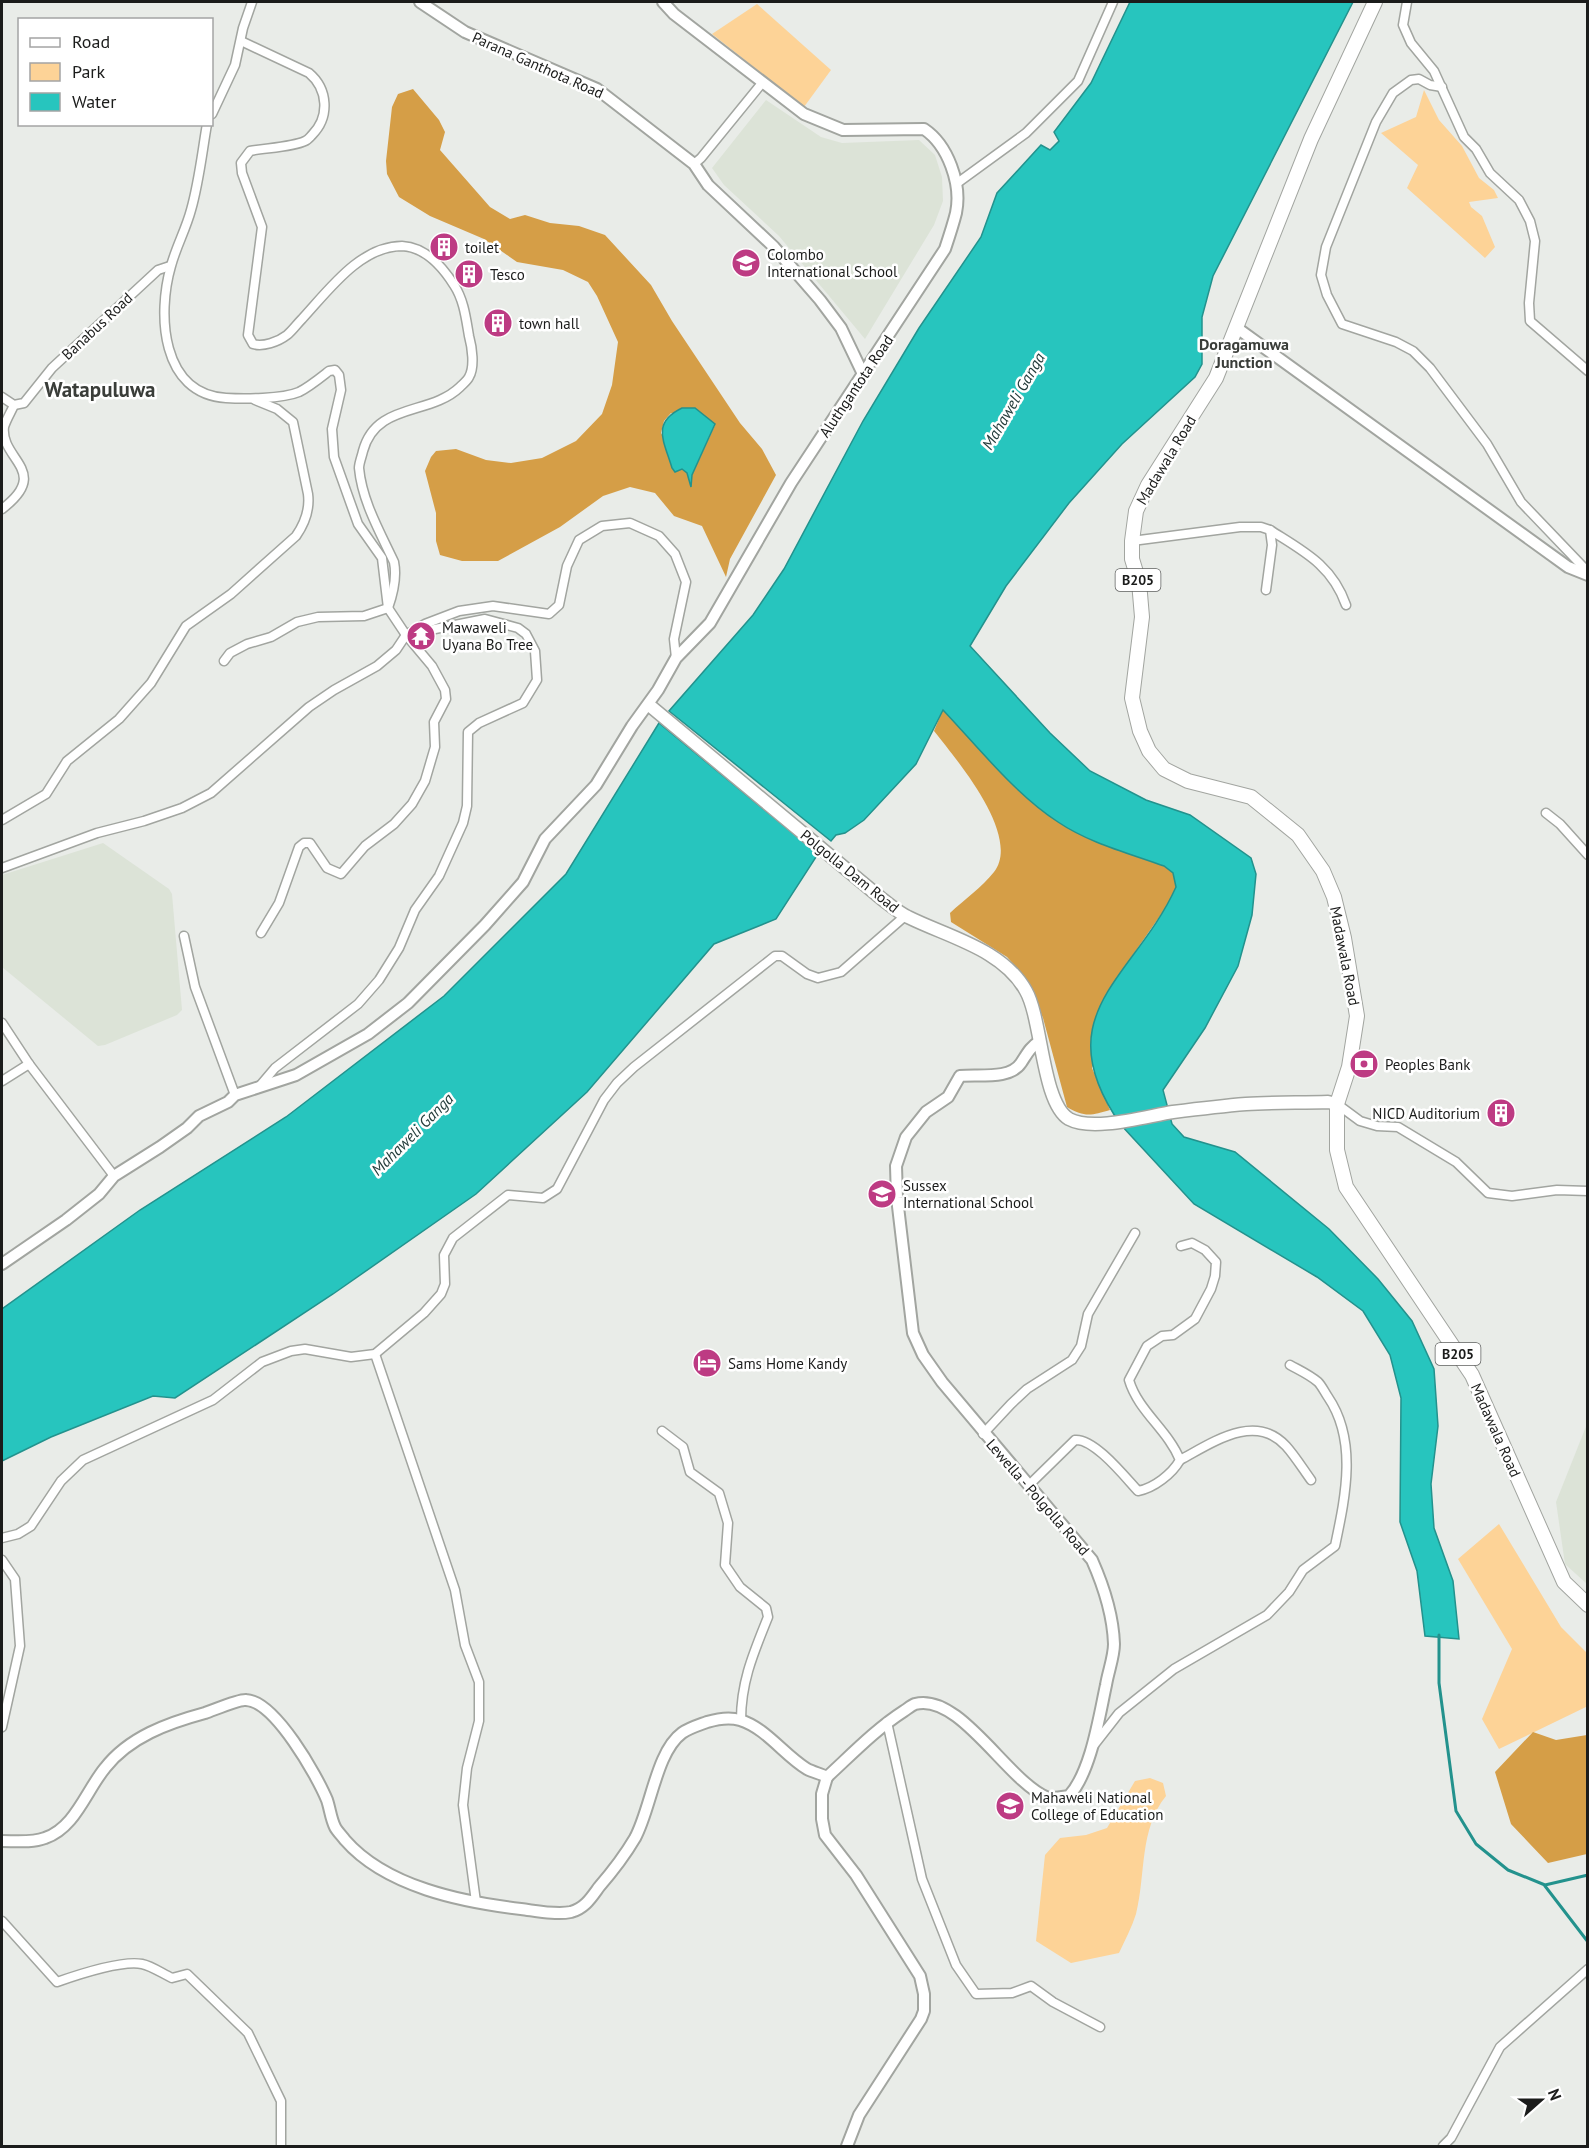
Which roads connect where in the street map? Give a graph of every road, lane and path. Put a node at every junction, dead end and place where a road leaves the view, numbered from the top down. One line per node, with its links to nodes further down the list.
1 (252, 2): 7 (street)
2 (420, 2): 12 (street, Parana Ganthota Road)
3 (663, 2): 8 (street, Aluthgantota Road)
4 (1113, 2): 13 (street)
5 (1375, 2): 15 (main road, Madawala Road / B205)
6 (1407, 2): 9 (street)
7 (241, 41): 10 (street); 27 (street)
8 (762, 83): 12 (street); 13 (street, Aluthgantota Road)
9 (1442, 87): 16 (street); 24 (street)
10 (213, 112)
11 (207, 126): 14 (street)
12 (694, 164): 17 (street, Parana Ganthota Road)
13 (956, 184): 17 (street, Aluthgantota Road)
14 (170, 266): 19 (street); 20 (street, Banabus Road)
15 (1237, 328): 23 (main road, Madawala Road / B205); 24 (street)
16 (1587, 371)
17 (863, 374): 29 (street, Aluthgantota Road)
18 (2, 397): 20 (street)
19 (252, 399): 27 (street); 33 (street)
20 (14, 405): 21 (street)
21 (2, 509)
22 (1269, 530): 23 (street); 25 (street); 26 (street)
23 (1132, 541): 45 (main road, Madawala Road / B205)
24 (1587, 574)
25 (1266, 590)
26 (1346, 605)
27 (388, 608): 28 (street); 30 (street)
28 (406, 635): 29 (street); 35 (street); 37 (street); 43 (street)
29 (676, 658): 31 (street, Aluthgantota Road)
30 (224, 661)
31 (649, 705): 36 (main road, Polgolla Dam Road); 43 (street, Aluthgantota Road)
32 (1546, 813): 34 (street)
33 (2, 820)
34 (1587, 855)
35 (2, 868)
36 (905, 916): 40 (main road, Polgolla Dam Road); 51 (street)
37 (261, 933)
38 (184, 936): 44 (street)
39 (2, 1023): 41 (street)
40 (1040, 1041): 45 (main road, Polgolla Dam Road); 54 (street, Lewella - Polgolla Road)
41 (29, 1064): 42 (street); 46 (street)
42 (2, 1081)
43 (256, 1090): 44 (street, Aluthgantota Road)
44 (235, 1095): 46 (street, Aluthgantota Road)
45 (1337, 1104): 47 (street); 60 (main road, Madawala Road / B205)
46 (114, 1176): 50 (street, Aluthgantota Road)
47 (1587, 1191)
48 (1135, 1233): 54 (street)
49 (1181, 1246): 55 (street)
50 (2, 1264)
51 (375, 1354): 58 (street); 67 (street)
52 (1290, 1365): 64 (street)
53 (662, 1431): 61 (street)
54 (983, 1434): 57 (street, Lewella - Polgolla Road)
55 (1180, 1460): 56 (street); 57 (street)
56 (1311, 1480)
57 (1028, 1486): 64 (street, Lewella - Polgolla Road)
58 (2, 1538)
59 (2, 1560): 63 (street)
60 (1587, 1605)
61 (741, 1720): 65 (street); 67 (street)
62 (887, 1722): 64 (street, Lewella - Polgolla Road); 65 (street, Lewella - Polgolla Road); 70 (street)
63 (2, 1727)
64 (1092, 1746)
65 (827, 1777): 72 (street)
66 (2, 1841): 67 (street)
67 (476, 1902)
68 (2, 1921): 71 (street)
69 (1587, 1969): 73 (street)
70 (1100, 2027)
71 (281, 2146)
72 (847, 2146)
73 (1443, 2146)

